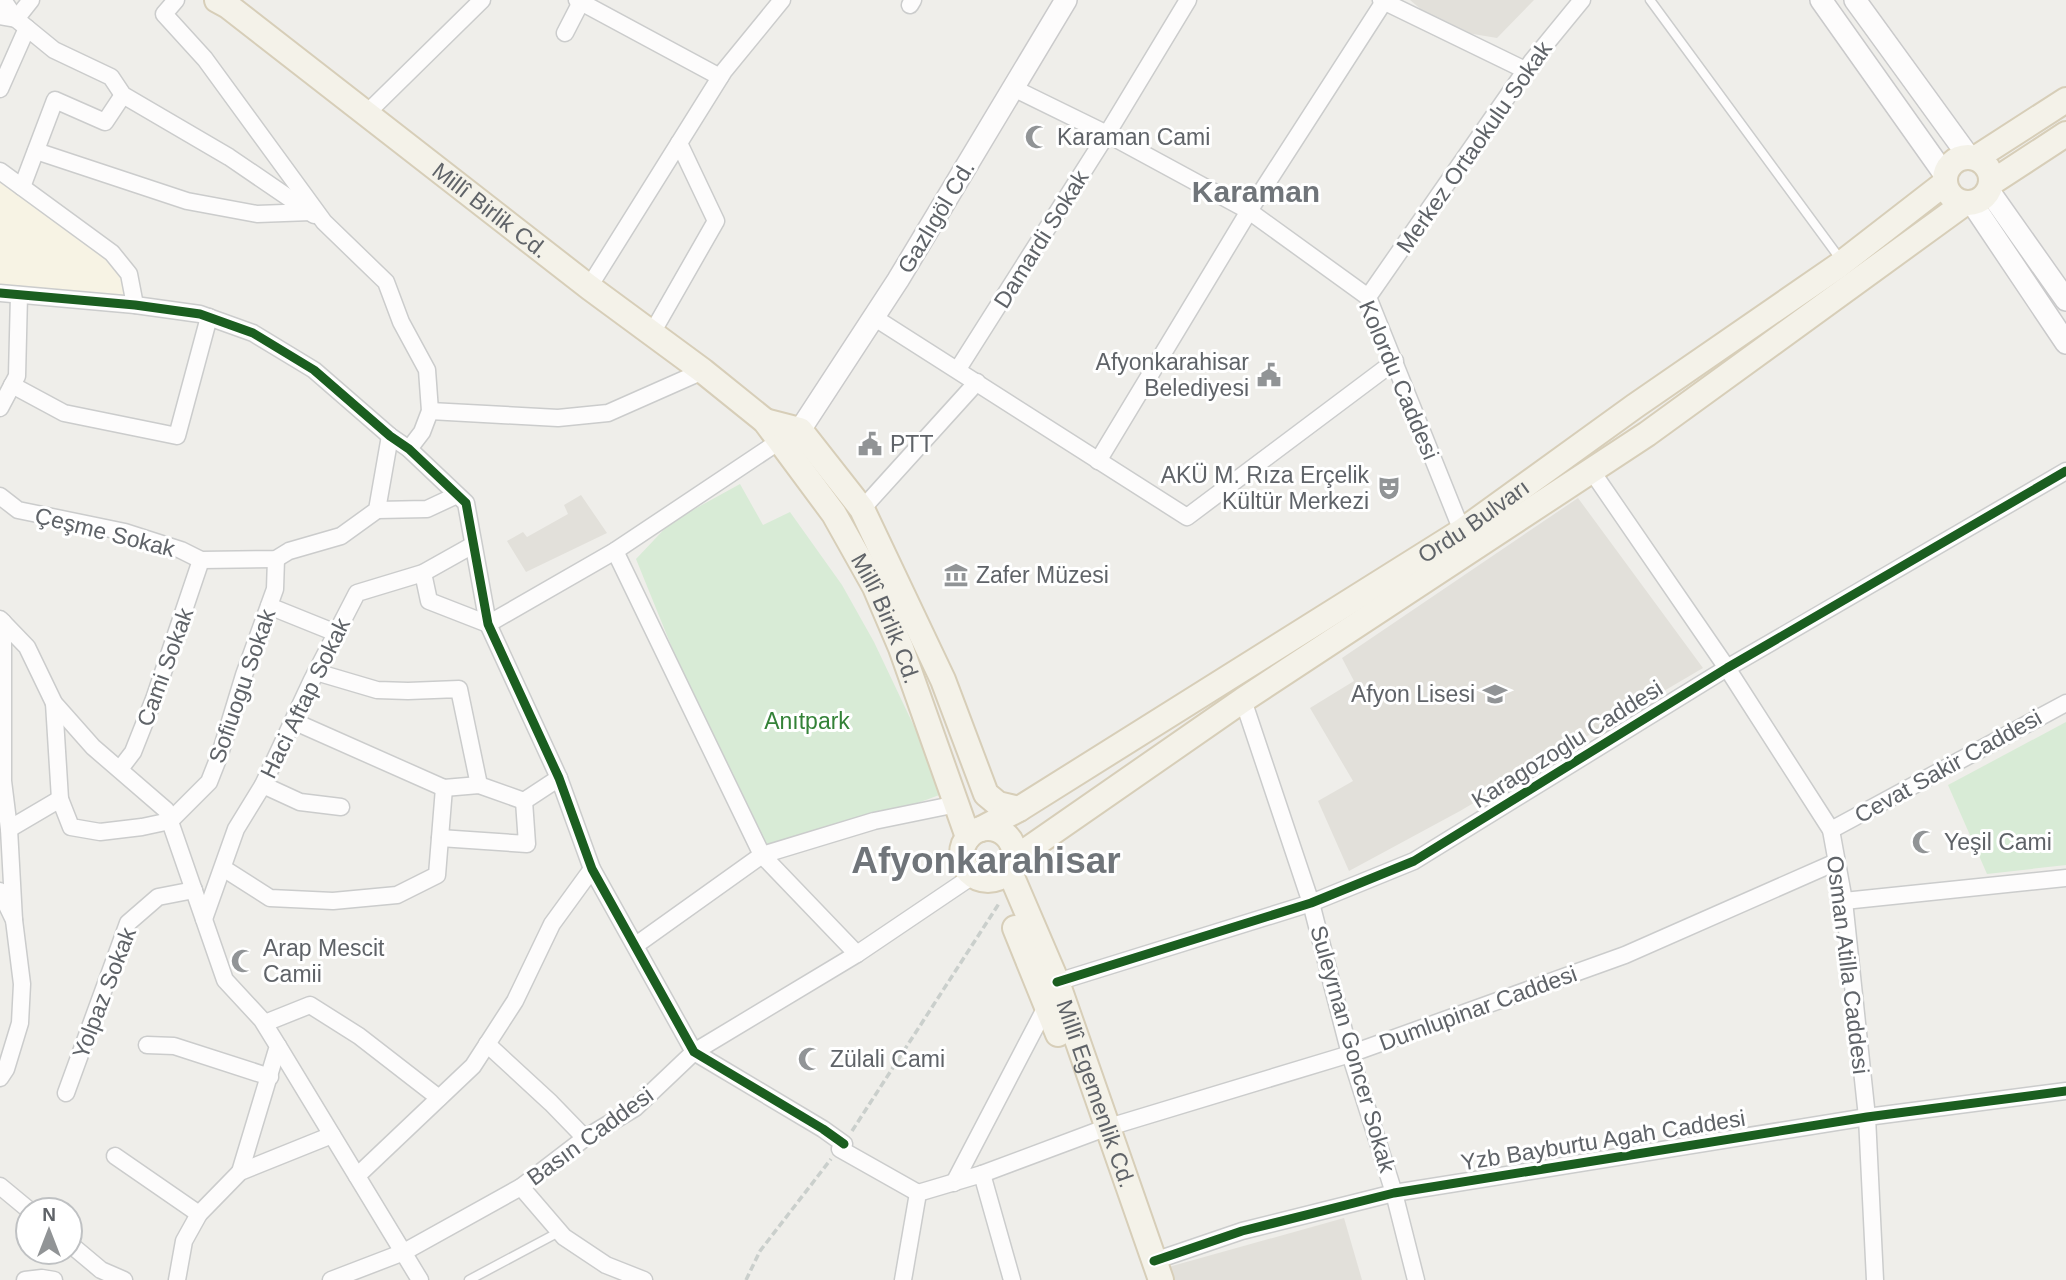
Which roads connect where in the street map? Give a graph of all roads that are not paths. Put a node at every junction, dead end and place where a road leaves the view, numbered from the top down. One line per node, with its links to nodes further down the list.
1 (3, 0): 15 (street)
2 (31, 0): 15 (street)
3 (176, 0): 34 (street)
4 (217, 0): 23 (main road, Millî Birlik Cd.)
5 (482, 0): 23 (street)
6 (782, 0): 18 (street)
7 (1066, 0): 19 (street, Gazlıgöl Cd.)
8 (1188, 0): 24 (street, Damardi Sokak)
9 (1581, 0): 17 (street, Merkez Ortaokulu Sokak)
10 (1650, 0): 35 (lane)
11 (1821, 0): 30 (street)
12 (1855, 0): 28 (street)
13 (579, 1): 16 (street); 18 (street)
14 (1384, 1): 17 (street); 33 (street)
15 (14, 21): 20 (street); 21 (street)
16 (565, 33)
17 (1525, 70): 39 (street, Merkez Ortaokulu Sokak)
18 (720, 77): 26 (street)
19 (1013, 88): 24 (street, Kolordu Caddesi); 43 (street, Gazlıgöl Cd.)
20 (0, 89)
21 (123, 95): 27 (street); 34 (street)
22 (2066, 100): 28 (main road, Ordu Bulvarı)
23 (366, 114): 36 (main road, Millî Birlik Cd.)
24 (1107, 134): 33 (street, Kolordu Caddesi); 47 (street, Damardi Sokak)
25 (2066, 134): 32 (main road, Ordu Bulvarı)
26 (679, 143): 36 (street); 44 (street)
27 (36, 151): 31 (street); 34 (street)
28 (1973, 158): 30 (main road, Ordu Bulvarı); 32 (main road)
29 (0, 171): 31 (street)
30 (1945, 179): 32 (main road); 35 (main road, Ordu Bulvarı)
31 (22, 187): 41 (street)
32 (1979, 195): 40 (street); 45 (street); 57 (main road, Ordu Bulvarı)
33 (1250, 211): 39 (street, Kolordu Caddesi); 56 (street)
34 (317, 217): 52 (street)
35 (1843, 262): 63 (main road, Ordu Bulvarı)
36 (589, 288): 44 (main road, Millî Birlik Cd.)
37 (0, 293): 38 (street)
38 (19, 295): 41 (street); 50 (street)
39 (1368, 297): 46 (street, Kolordu Caddesi)
40 (2066, 300)
41 (135, 305): 42 (street)
42 (209, 317): 50 (street); 54 (street)
43 (875, 318): 47 (street); 53 (street, Gazlıgöl Cd.)
44 (652, 333): 48 (main road, Millî Birlik Cd.)
45 (2066, 344)
46 (1395, 361): 56 (street); 63 (street, Kolordu Caddesi)
47 (958, 369): 49 (street)
48 (703, 371): 52 (street); 53 (main road, Millî Birlik Cd.)
49 (977, 382): 56 (street); 61 (street)
50 (12, 385): 51 (street)
51 (0, 408)
52 (430, 411): 55 (street)
53 (791, 435): 61 (main road, Millî Birlik Cd.); 65 (street); 86 (main road, Millî Birlik Cd.)
54 (390, 436): 55 (street); 62 (street)
55 (409, 449): 59 (street)
56 (1098, 461)
57 (1591, 470): 73 (street, Osman Atilla Caddesi); 75 (main road, Ordu Bulvarı)
58 (2066, 471): 73 (street, Karagozoglu Caddesi)
59 (457, 495): 62 (street); 64 (street)
60 (0, 496): 67 (street, Çeşme Sokak)
61 (862, 509): 88 (main road, Millî Birlik Cd.)
62 (377, 510): 66 (street, Çeşme Sokak)
63 (1462, 531): 88 (main road, Ordu Bulvarı)
64 (473, 545): 68 (street, Haci Aftap Sokak); 71 (street)
65 (615, 551): 71 (street); 94 (street)
66 (276, 559): 67 (street, Çeşme Sokak); 69 (street, Sofiuogu Sokak)
67 (201, 560): 79 (street, Cami Sokak)
68 (423, 573): 71 (street); 72 (street, Haci Aftap Sokak)
69 (269, 606): 72 (street); 89 (street, Sofiuogu Sokak)
70 (2, 620): 77 (street); 90 (street)
71 (488, 624): 80 (street)
72 (336, 633): 74 (street, Haci Aftap Sokak)
73 (1727, 668): 91 (street, Osman Atilla Caddesi); 103 (street, Karagozoglu Caddesi)
74 (316, 673): 78 (street, Haci Aftap Sokak); 82 (street)
75 (1243, 700): 98 (main road, Ordu Bulvarı); 103 (street, Suleyrnan Goncer Sokak)
76 (2066, 702): 91 (street, Cevat Sakir Caddesi)
77 (54, 703): 79 (street); 84 (street)
78 (293, 721): 81 (street, Haci Aftap Sokak); 83 (street)
79 (120, 769): 89 (street)
80 (559, 778): 85 (street); 97 (street)
81 (263, 785): 87 (street); 96 (street, Haci Aftap Sokak)
82 (479, 785): 83 (street); 85 (street)
83 (444, 788): 93 (street)
84 (60, 799): 89 (street); 90 (street)
85 (524, 801): 93 (street)
86 (957, 804): 92 (main road, Millî Birlik Cd.); 94 (street)
87 (341, 807)
88 (1019, 809): 92 (main road, Ordu Bulvarı)
89 (170, 821): 100 (street)
90 (9, 829): 105 (street)
91 (1831, 830): 95 (street, Osman Atilla Caddesi)
92 (975, 833): 98 (main road); 98 (main road)
93 (440, 838): 96 (street)
94 (762, 855): 106 (street); 107 (street)
95 (1836, 862): 102 (street, Osman Atilla Caddesi); 115 (street, Dumlupinar Caddesi)
96 (223, 868): 104 (street, Haci Aftap Sokak)
97 (592, 869): 106 (street); 111 (street)
98 (999, 876): 107 (street, Basın Caddesi); 108 (main road, Millî Egemenlik Cd.); 109 (main road, Millî Egemenlik Cd.)
99 (2066, 878): 102 (street)
100 (194, 890): 104 (street); 119 (street, Yolpaz Sokak)
101 (0, 891): 105 (street)
102 (1844, 901): 121 (street, Osman Atilla Caddesi)
103 (1311, 902): 108 (street, Karagozoglu Caddesi); 115 (street, Suleyrnan Goncer Sokak)
104 (204, 919): 110 (street)
105 (14, 920): 117 (street)
106 (636, 945): 114 (street)
107 (857, 954): 114 (street, Basın Caddesi)
108 (1056, 982): 122 (main road, Millî Egemenlik Cd.)
109 (1047, 1005): 122 (main road, Millî Egemenlik Cd.); 129 (street)
110 (265, 1023): 113 (street); 120 (street)
111 (487, 1044): 120 (street); 124 (street)
112 (147, 1045): 116 (street)
113 (278, 1046): 116 (street); 123 (street)
114 (695, 1052): 124 (street, Basın Caddesi); 133 (street)
115 (1350, 1054): 122 (street, Dumlupinar Caddesi); 132 (street, Suleyrnan Goncer Sokak)
116 (270, 1077): 126 (street)
117 (0, 1078)
118 (2066, 1091): 121 (street, Yzb Bayburtu Agah Caddesi)
119 (66, 1093)
120 (439, 1098): 128 (street)
121 (1867, 1117): 132 (street, Yzb Bayburtu Agah Caddesi); 152 (street, Osman Atilla Caddesi)
122 (1103, 1129): 127 (street, Dumlupinar Caddesi); 139 (main road, Millî Egemenlik Cd.)
123 (332, 1135): 126 (street); 128 (street)
124 (585, 1138): 131 (street, Basın Caddesi)
125 (115, 1156): 135 (street)
126 (240, 1172): 135 (street)
127 (982, 1174): 129 (street, Dumlupinar Caddesi); 150 (street)
128 (358, 1176): 137 (street)
129 (954, 1183): 133 (street, Dumlupinar Caddesi)
130 (0, 1186): 134 (street)
131 (521, 1187): 136 (street); 137 (street, Basın Caddesi)
132 (1394, 1193): 139 (street, Yzb Bayburtu Agah Caddesi); 151 (street, Suleyrnan Goncer Sokak)
133 (918, 1194): 149 (street)
134 (14, 1198)
135 (199, 1214): 145 (street)
136 (560, 1231): 147 (lane); 148 (street)
137 (404, 1252): 141 (street); 146 (street, Basın Caddesi)
138 (84, 1261): 140 (street)
139 (1155, 1274)
140 (96, 1275): 144 (street)
141 (416, 1277)
142 (25, 1280): 143 (street)
143 (54, 1280)
144 (124, 1280)
145 (177, 1280)
146 (331, 1280)
147 (469, 1280)
148 (644, 1280)
149 (902, 1280)
150 (1012, 1280)
151 (1416, 1280)
152 (1875, 1280)

